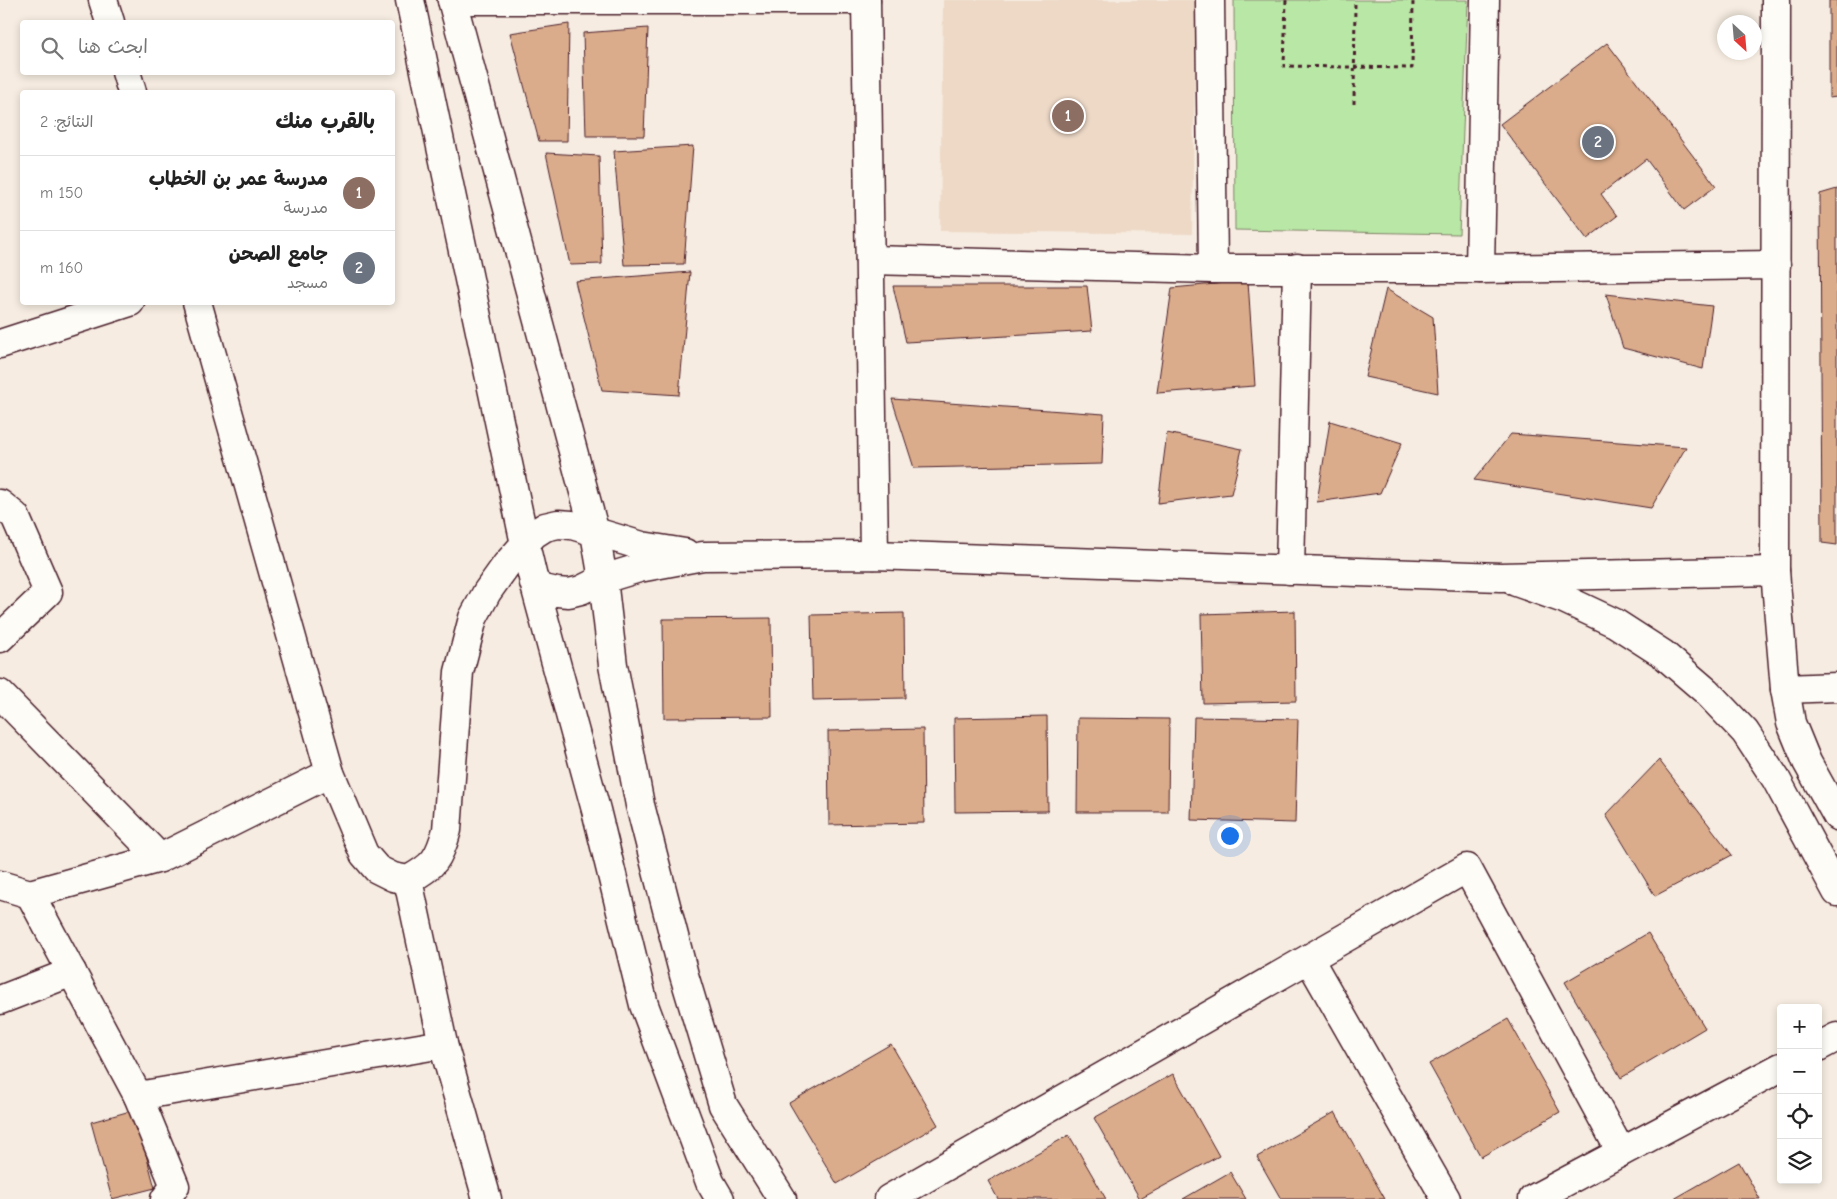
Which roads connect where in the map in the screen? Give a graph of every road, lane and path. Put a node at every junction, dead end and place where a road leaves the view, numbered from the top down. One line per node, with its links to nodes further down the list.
1 (103, 0): 11 (street)
2 (410, 0): 26 (street)
3 (452, 0): 4 (street); 25 (street)
4 (866, 0): 16 (street)
5 (1210, 0): 19 (street)
6 (1286, 0): 12 (path)
7 (1355, 0): 12 (path)
8 (1413, 0): 12 (path)
9 (1485, 0): 20 (street)
10 (1776, 0): 17 (street)
11 (109, 20)
12 (1354, 67): 15 (path)
13 (127, 75): 14 (street)
14 (131, 90)
15 (1354, 104)
16 (870, 260): 19 (street); 27 (street)
17 (1776, 265): 20 (street); 30 (street)
18 (1297, 268): 19 (street); 20 (street); 29 (street)
19 (1213, 269)
20 (1480, 269)
21 (121, 305): 23 (street)
22 (198, 305): 38 (street)
23 (0, 344)
24 (0, 504): 34 (street)
25 (595, 533): 26 (street); 28 (street); 32 (street)
26 (525, 544): 33 (street); 41 (street)
27 (874, 555): 28 (street); 29 (street)
28 (703, 556): 32 (street)
29 (1290, 570): 31 (street)
30 (1775, 570): 31 (street); 36 (street)
31 (1501, 577): 43 (street)
32 (603, 579): 33 (street); 57 (street)
33 (534, 582): 56 (street)
34 (0, 638)
35 (1837, 687): 36 (street)
36 (1785, 689): 39 (street)
37 (0, 694): 40 (street)
38 (330, 773): 40 (street); 41 (street)
39 (1837, 816)
40 (160, 858): 44 (street)
41 (408, 880): 49 (street)
42 (0, 885): 44 (street)
43 (1837, 892)
44 (30, 894): 46 (street)
45 (1309, 959): 53 (street); 58 (street); 59 (street)
46 (72, 972): 47 (street); 52 (street)
47 (0, 1000)
48 (1837, 1037): 50 (street)
49 (443, 1044): 52 (street); 55 (street)
50 (1822, 1045)
51 (1777, 1069): 53 (street)
52 (138, 1096): 54 (street)
53 (1621, 1152): 60 (street)
54 (165, 1199)
55 (487, 1199)
56 (720, 1199)
57 (782, 1199)
58 (889, 1199)
59 (1446, 1199)
60 (1533, 1199)

